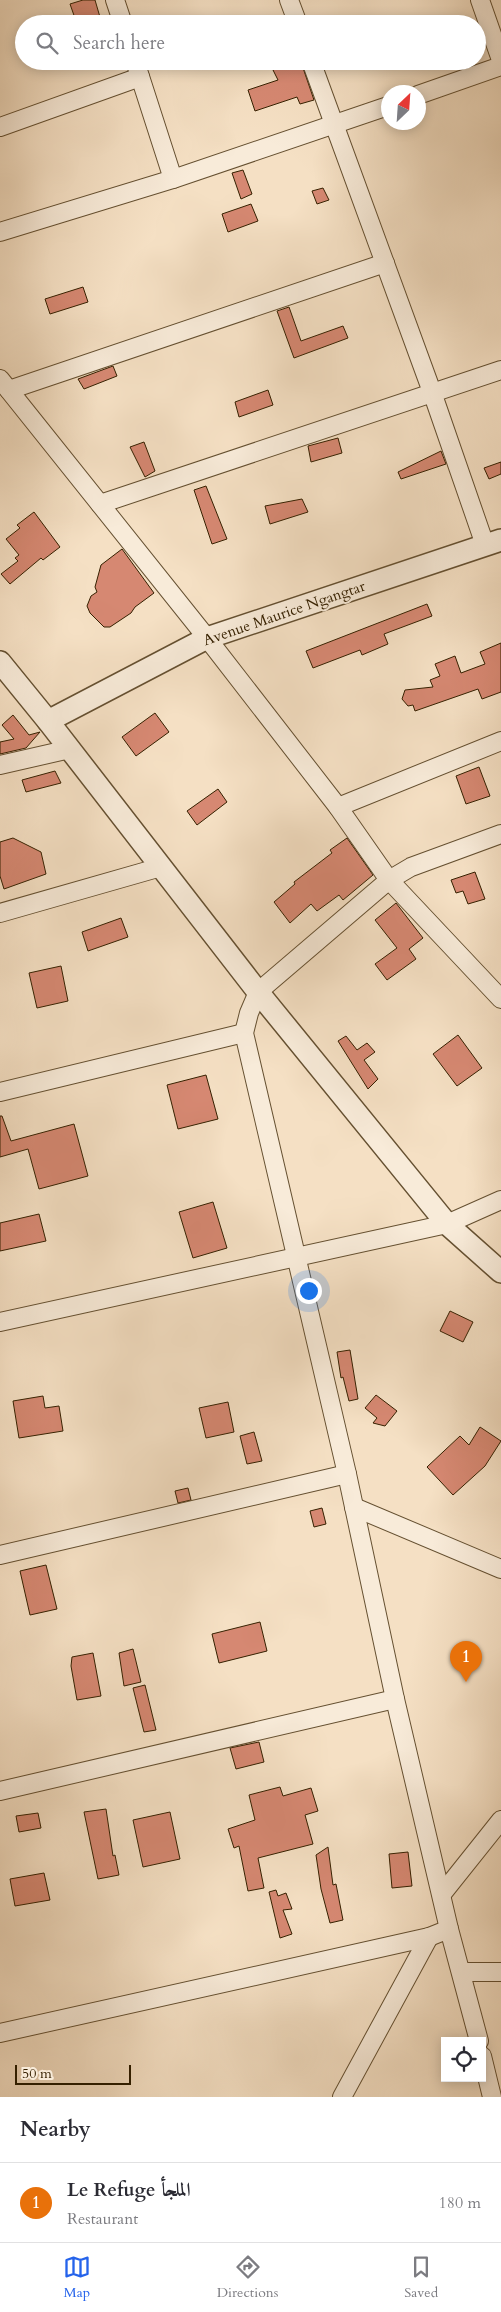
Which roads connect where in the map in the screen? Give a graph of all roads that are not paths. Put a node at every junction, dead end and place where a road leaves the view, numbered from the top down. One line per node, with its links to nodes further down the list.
1 (115, 0): 4 (street)
2 (289, 0): 5 (street)
3 (480, 0): 6 (street)
4 (120, 15)
5 (295, 15)
6 (485, 15)
7 (486, 17): 8 (street)
8 (501, 60)
9 (501, 66): 13 (street)
10 (136, 70): 16 (street)
11 (138, 70): 17 (street)
12 (314, 70): 15 (street)
13 (426, 92)
14 (381, 109): 15 (street)
15 (335, 125): 17 (street); 19 (street)
16 (0, 126)
17 (173, 178): 18 (street)
18 (0, 232)
19 (385, 263): 21 (street); 22 (street)
20 (501, 370): 22 (street)
21 (4, 385): 23 (street)
22 (432, 392): 23 (street); 24 (street)
23 (100, 504): 25 (street)
24 (493, 542): 25 (street, Avenue Maurice Ngangtar)
25 (207, 638): 27 (street, Avenue Maurice Ngangtar); 31 (street)
26 (0, 662): 27 (street)
27 (48, 721): 29 (street)
28 (501, 741): 31 (street)
29 (70, 749): 30 (street); 33 (street)
30 (0, 765)
31 (338, 807): 34 (street)
32 (501, 834): 34 (street)
33 (161, 867): 35 (street); 36 (street)
34 (389, 880): 36 (street); 37 (street)
35 (0, 912)
36 (258, 992): 38 (street); 41 (street)
37 (501, 999)
38 (244, 1033): 39 (street); 42 (street)
39 (0, 1092)
40 (501, 1200): 41 (street)
41 (447, 1224): 42 (street); 43 (street)
42 (297, 1257): 44 (street); 45 (street)
43 (501, 1272)
44 (0, 1322)
45 (347, 1474): 46 (street); 47 (street)
46 (354, 1507): 48 (street); 49 (street)
47 (0, 1555)
48 (501, 1569)
49 (395, 1699): 50 (street); 52 (street)
50 (0, 1791)
51 (501, 1820): 52 (street)
52 (442, 1894): 53 (street)
53 (449, 1929): 54 (street); 55 (street)
54 (429, 1937): 57 (street); 60 (street)
55 (462, 1972): 56 (street); 58 (street)
56 (501, 1972)
57 (0, 2033)
58 (478, 2037)
59 (486, 2072): 61 (street)
60 (342, 2097)
61 (492, 2097)

